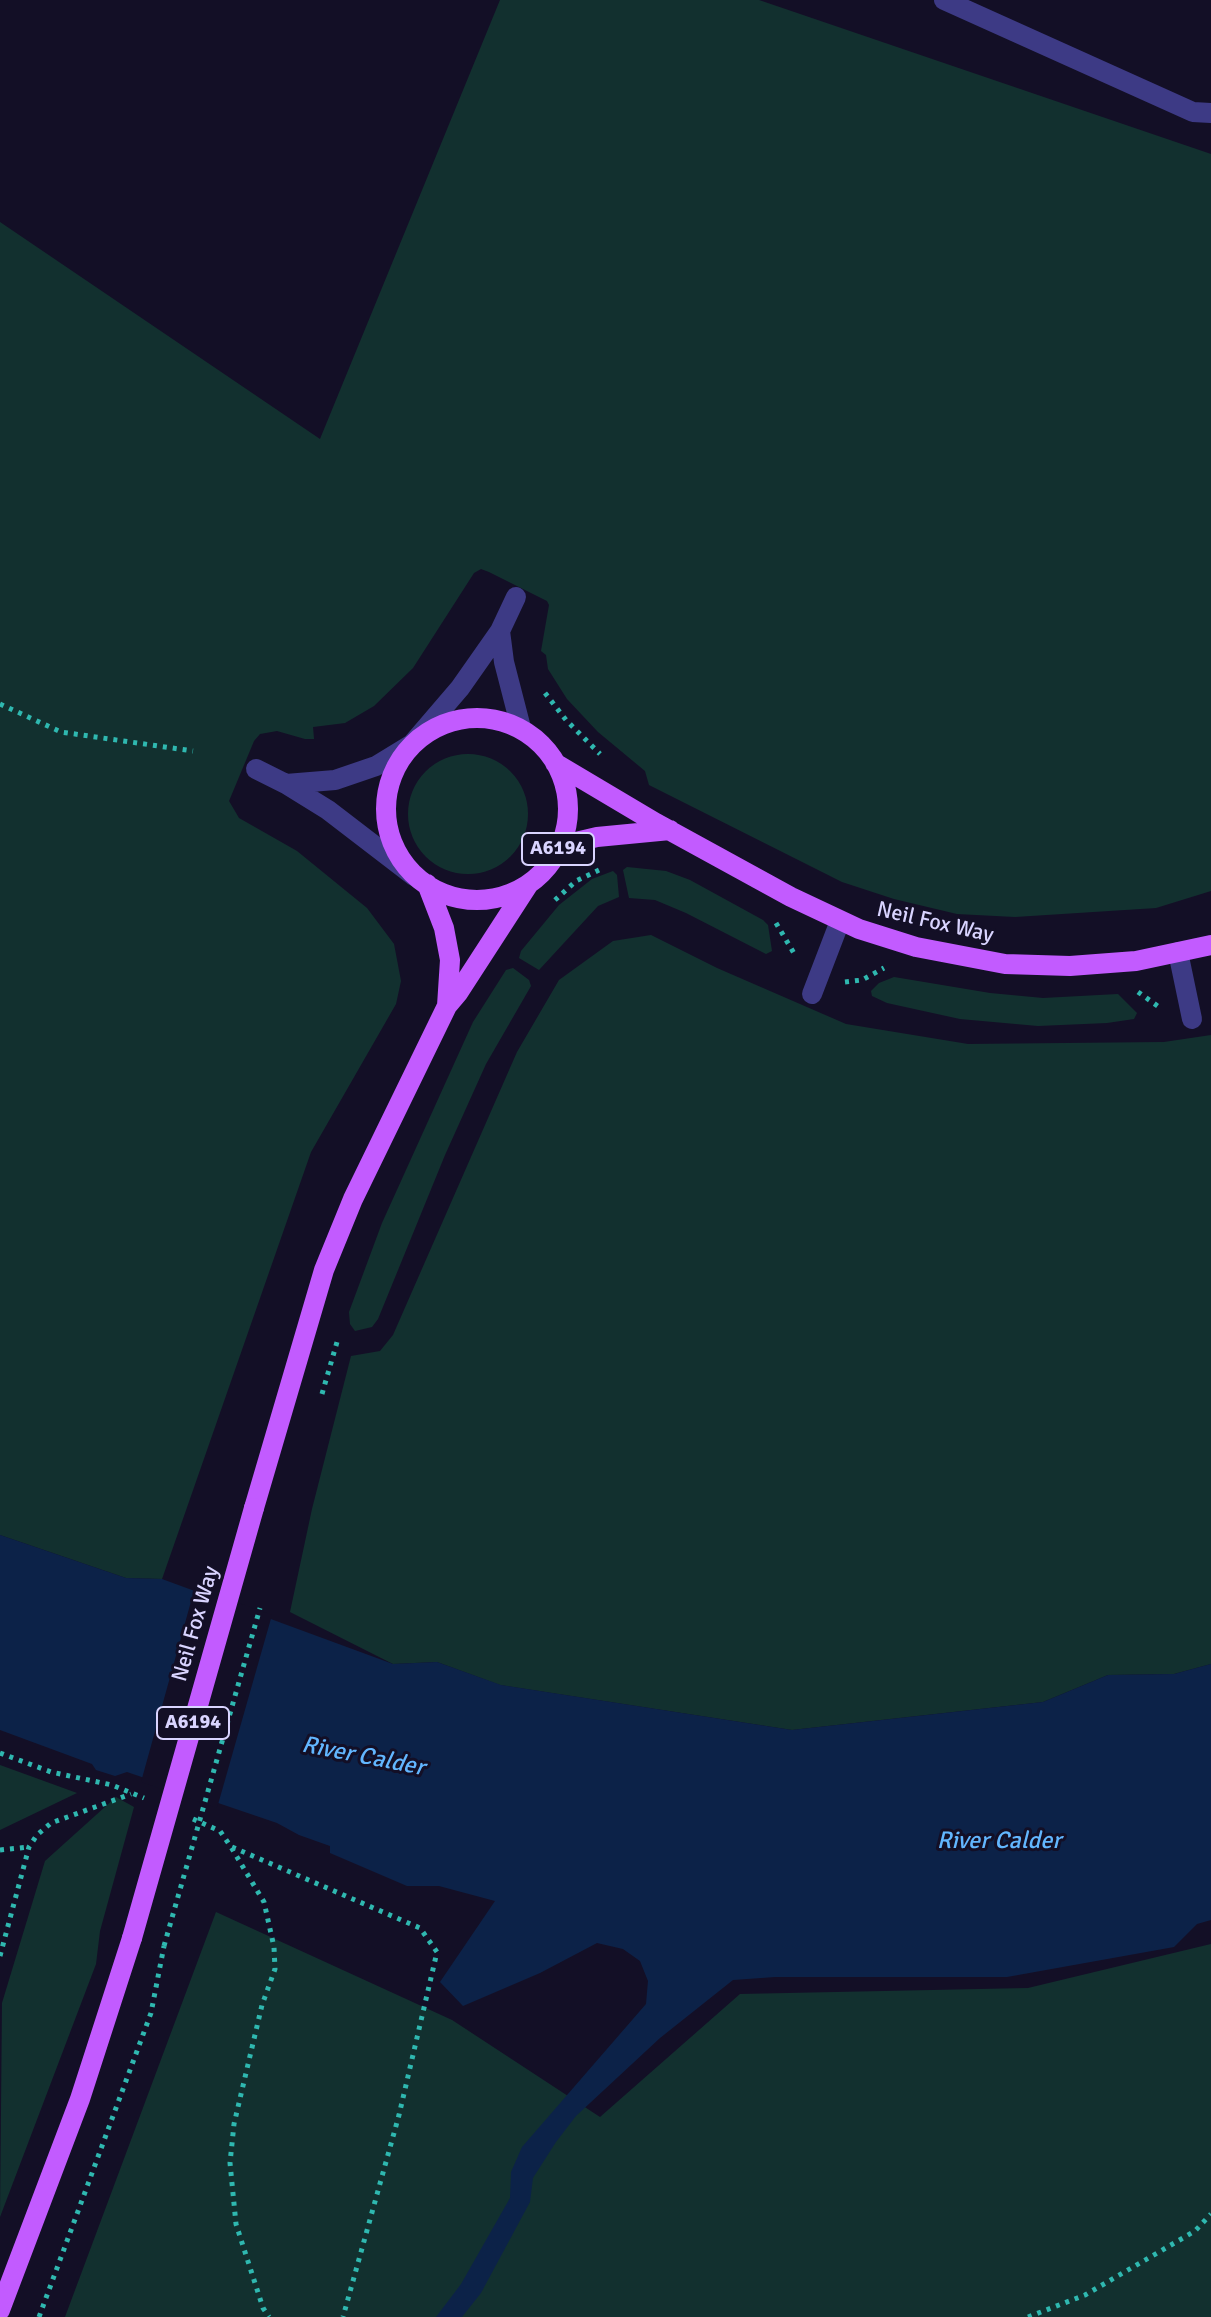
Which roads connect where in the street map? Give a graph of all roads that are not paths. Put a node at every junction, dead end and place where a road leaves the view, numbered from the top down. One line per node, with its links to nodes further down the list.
1 (944, 0): 2 (street)
2 (1211, 113)
3 (516, 597): 4 (street)
4 (500, 631): 5 (street); 6 (street)
5 (521, 728): 6 (main road, Neil Fox Way / A6194); 7 (main road, Neil Fox Way / A6194)
6 (412, 744): 9 (street); 12 (main road, Neil Fox Way / A6194)
7 (555, 763): 10 (main road, Neil Fox Way / A6194); 11 (main road, Neil Fox Way / A6194)
8 (256, 769): 9 (street)
9 (286, 784): 12 (street)
10 (670, 830): 11 (main road, A6194); 14 (main road, Neil Fox Way / A6194)
11 (559, 846): 13 (main road, Neil Fox Way / A6194)
12 (421, 880): 13 (main road, Neil Fox Way / A6194); 18 (main road, Neil Fox Way / A6194)
13 (528, 885): 18 (main road, Neil Fox Way / A6194)
14 (840, 921): 16 (main road, Neil Fox Way / A6194); 17 (street)
15 (1211, 945): 16 (main road, Neil Fox Way / A6194)
16 (1178, 952): 19 (street)
17 (812, 994)
18 (447, 1006): 20 (main road, Neil Fox Way / A6194, bridge)
19 (1192, 1019)
20 (0, 2310)

